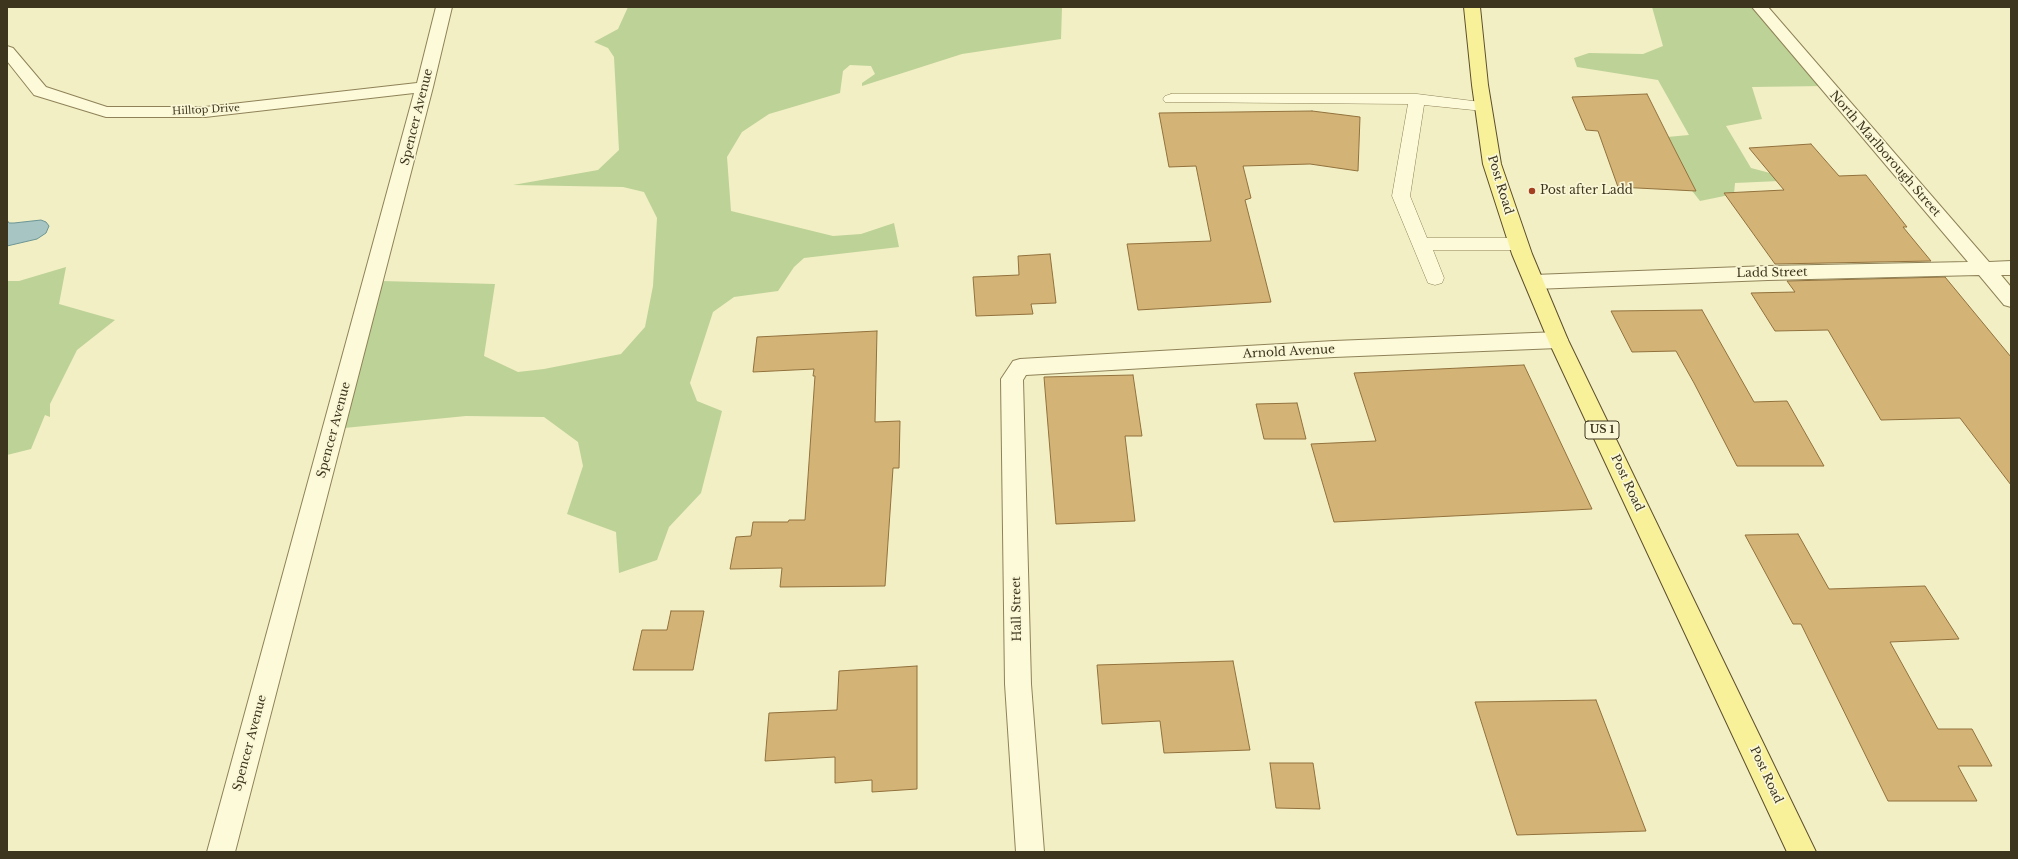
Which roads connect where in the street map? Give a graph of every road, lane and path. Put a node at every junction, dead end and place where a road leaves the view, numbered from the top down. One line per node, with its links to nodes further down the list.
1 (444, 7): 5 (street, Spencer Avenue)
2 (1472, 7): 8 (main road, Post Road / US 1)
3 (1760, 7): 12 (street, North Marlborough Street)
4 (7, 52): 5 (street, Hilltop Drive)
5 (425, 87): 18 (street, Spencer Avenue)
6 (1170, 98): 7 (lane)
7 (1417, 100): 8 (lane); 9 (lane)
8 (1483, 106): 10 (main road, Post Road / US 1)
9 (1421, 244): 10 (lane); 13 (lane)
10 (1519, 244): 14 (main road, Post Road / US 1)
11 (2011, 268): 12 (street, Ladd Street)
12 (1984, 269): 14 (street, Ladd Street); 15 (street, North Marlborough Street)
13 (1435, 278)
14 (1534, 282): 16 (main road, Post Road / US 1)
15 (2011, 300)
16 (1558, 340): 17 (street, Arnold Avenue); 20 (main road, Post Road / US 1)
17 (1020, 367): 19 (street, Hall Street)
18 (221, 852)
19 (1030, 852)
20 (1802, 852)

